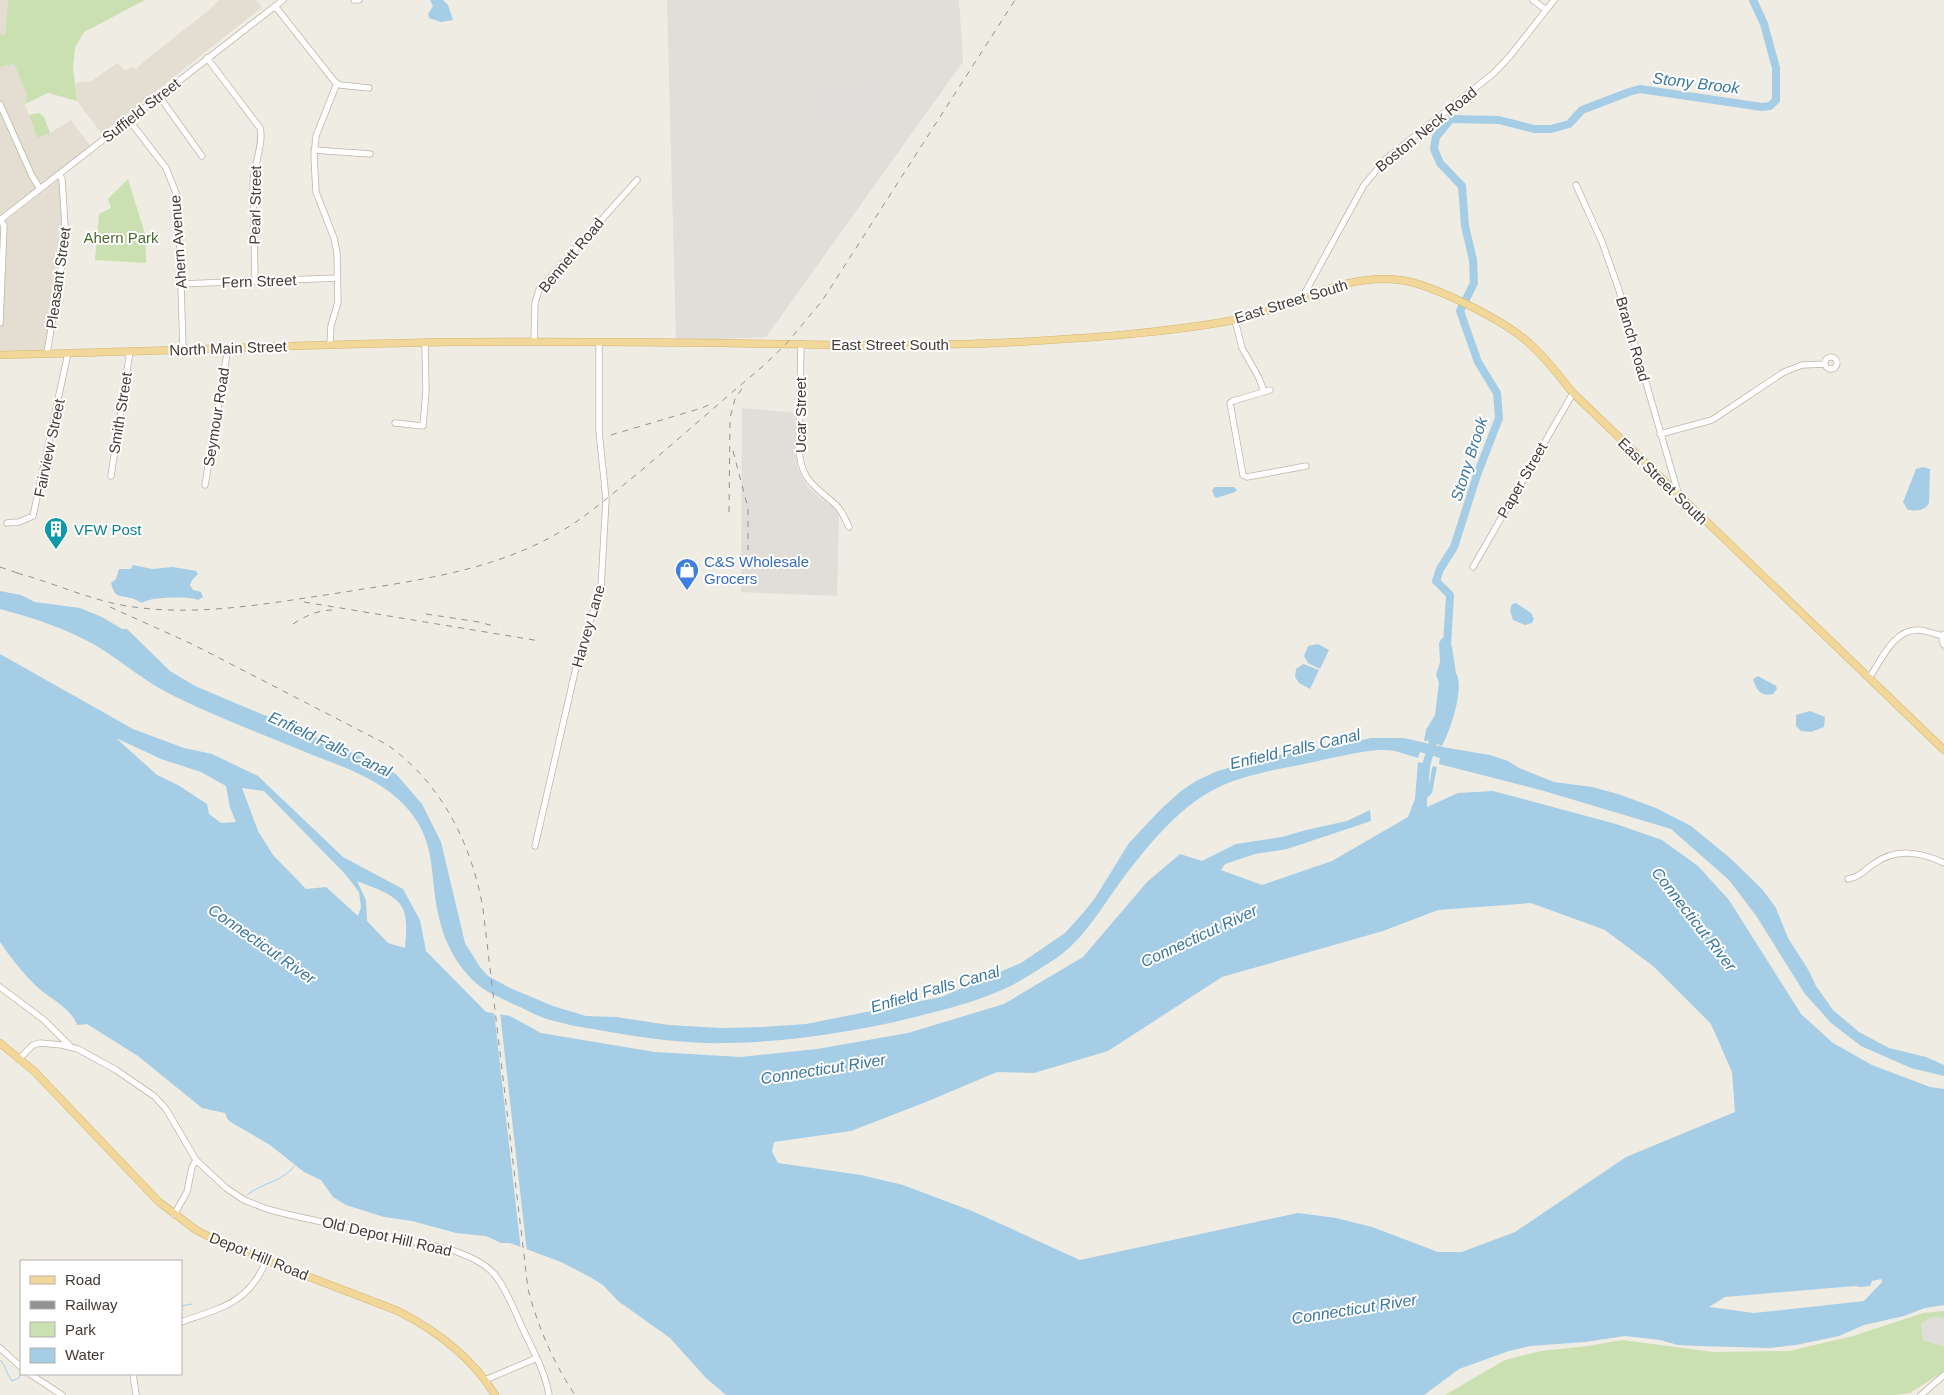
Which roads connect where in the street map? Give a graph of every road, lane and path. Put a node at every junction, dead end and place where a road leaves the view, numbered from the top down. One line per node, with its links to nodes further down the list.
1 (283, 0): 6 (street, Suffield Street)
2 (354, 0): 3 (street)
3 (359, 0)
4 (1533, 0): 7 (street)
5 (1554, 0): 7 (street, Boston Neck Road)
6 (275, 6): 8 (street, Suffield Street); 9 (street)
7 (1546, 10): 25 (street, Boston Neck Road)
8 (208, 58): 11 (street, Suffield Street); 23 (street, Pearl Street)
9 (337, 83): 10 (street); 14 (street)
10 (369, 88)
11 (159, 96): 13 (street, Suffield Street); 16 (street)
12 (0, 104): 20 (street)
13 (129, 120): 17 (street, Suffield Street); 24 (street, Ahern Avenue)
14 (314, 150): 15 (street); 22 (street)
15 (370, 154)
16 (202, 156)
17 (59, 174): 20 (street, Suffield Street); 37 (street, Pleasant Street)
18 (637, 180): 29 (street, Bennett Road)
19 (1576, 185): 43 (street, Branch Road)
20 (40, 189): 21 (street, Suffield Street)
21 (0, 220): 27 (street)
22 (338, 278): 23 (street, Fern Street); 33 (street)
23 (255, 280): 24 (street, Fern Street)
24 (182, 284): 35 (street, Ahern Avenue)
25 (1302, 298): 26 (main road, East Street South); 41 (main road, East Street South)
26 (1235, 320): 32 (main road, East Street South); 44 (street)
27 (0, 323)
28 (456, 342): 29 (main road, East Street South); 30 (main road, North Main Street)
29 (534, 342): 31 (main road, East Street South)
30 (425, 343): 33 (main road, North Main Street); 42 (street)
31 (599, 343): 32 (main road, East Street South); 55 (street, Harvey Lane)
32 (801, 344): 49 (street, Ucar Street)
33 (330, 345): 34 (main road, North Main Street)
34 (228, 348): 35 (main road, North Main Street); 46 (street, Seymour Road)
35 (183, 349): 36 (main road, North Main Street)
36 (130, 351): 38 (main road, North Main Street); 45 (street, Smith Street)
37 (47, 353): 38 (main road, North Main Street); 39 (main road, North Main Street)
38 (68, 353): 48 (street, Fairview Street)
39 (0, 355)
40 (1825, 364): 43 (street)
41 (1573, 393): 47 (main road, East Street South); 50 (street, Paper Street)
42 (395, 422)
43 (1660, 434): 47 (street, Branch Road)
44 (1306, 466)
45 (111, 476)
46 (205, 485)
47 (1680, 497): 53 (main road, East Street South)
48 (7, 523)
49 (849, 528)
50 (1473, 567)
51 (1943, 635): 52 (street); 53 (street)
52 (1944, 645)
53 (1869, 678): 54 (main road, East Street South)
54 (1944, 750)
55 (535, 846)
56 (1944, 863): 57 (street)
57 (1848, 879)
58 (0, 987): 60 (street)
59 (0, 1043): 61 (main road, Depot Hill Road)
60 (70, 1046): 61 (street, Old Depot Hill Road); 62 (street, Old Depot Hill Road)
61 (20, 1058): 63 (main road, Depot Hill Road)
62 (196, 1160): 63 (street); 67 (street, Old Depot Hill Road)
63 (174, 1215): 64 (main road, Depot Hill Road)
64 (266, 1261): 65 (street); 72 (main road, Depot Hill Road)
65 (182, 1322)
66 (0, 1348): 68 (street)
67 (537, 1358): 72 (street); 76 (street, Old Depot Hill Road)
68 (19, 1365)
69 (32, 1375): 73 (street)
70 (133, 1375): 74 (street)
71 (1944, 1375): 77 (street)
72 (486, 1380): 75 (main road, Depot Hill Road)
73 (62, 1395)
74 (136, 1395)
75 (495, 1395)
76 (549, 1395)
77 (1921, 1395)

